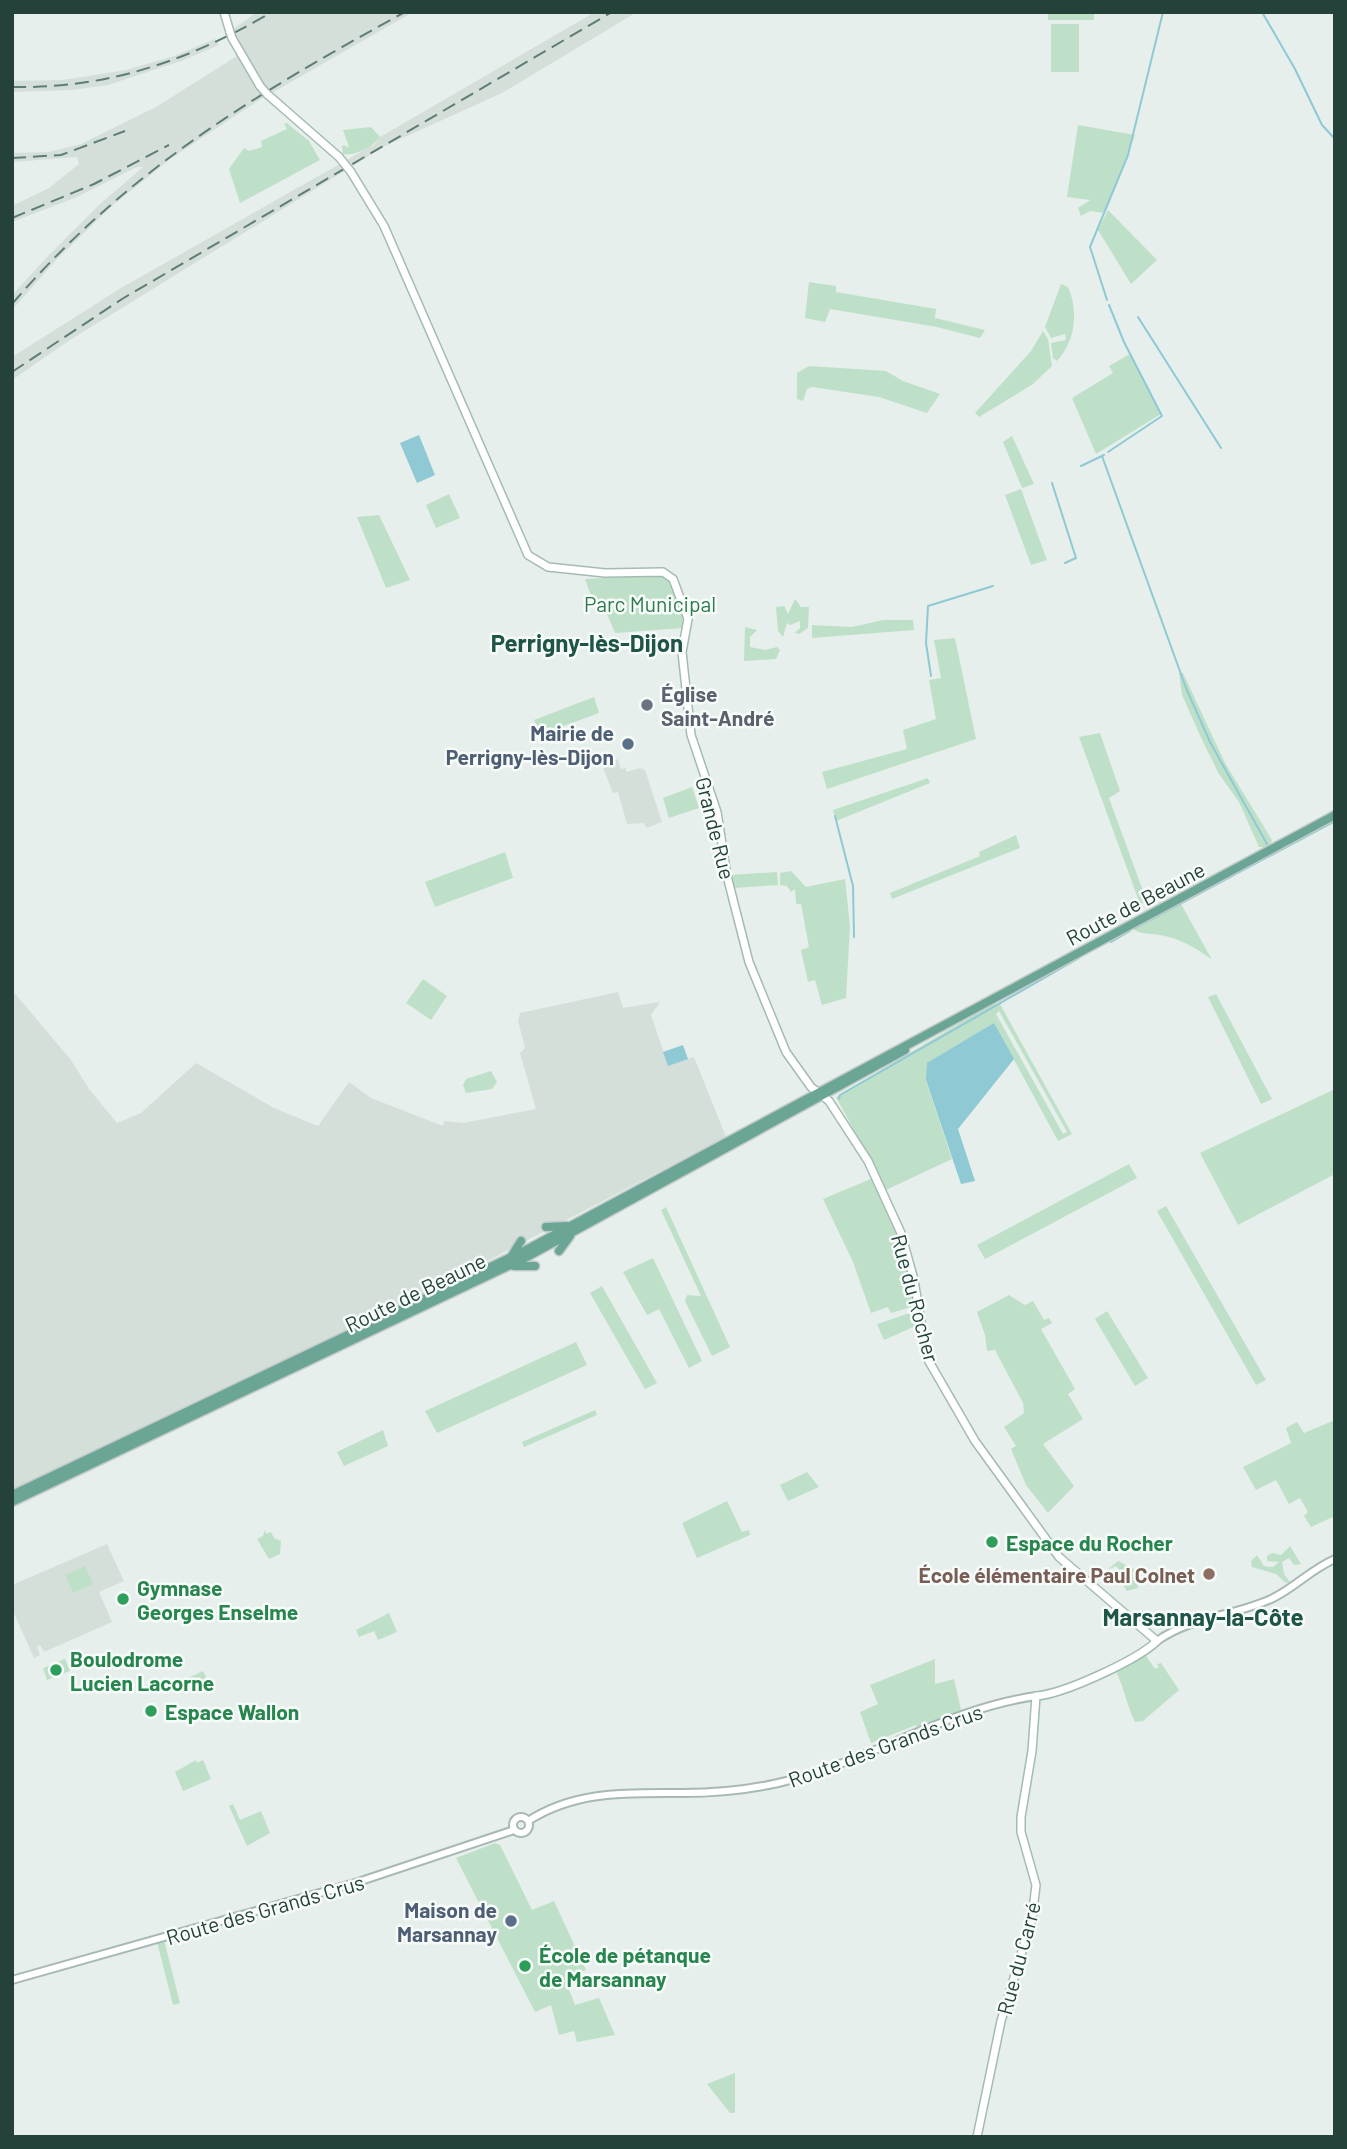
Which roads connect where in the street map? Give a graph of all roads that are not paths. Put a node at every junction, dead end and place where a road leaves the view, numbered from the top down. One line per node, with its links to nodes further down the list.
1 (224, 12): 3 (main road, Grande Rue, bridge)
2 (1335, 815): 3 (main road, Route de Beaune)
3 (821, 1094): 5 (main road, Route de Beaune); 12 (main road, Rue du Rocher)
4 (546, 1227): 5 (main road)
5 (572, 1229): 7 (main road); 8 (main road, Route de Beaune)
6 (521, 1241): 8 (main road)
7 (559, 1251)
8 (509, 1262): 9 (main road); 10 (main road, Route de Beaune)
9 (535, 1266)
10 (14, 1498)
11 (1335, 1559): 12 (street)
12 (1157, 1640): 13 (main road)
13 (1036, 1696): 14 (street, Route des Grands Crus); 17 (main road, Rue du Carré)
14 (528, 1821): 15 (street); 15 (street)
15 (514, 1830): 16 (street, Route des Grands Crus)
16 (12, 1980)
17 (976, 2137)

